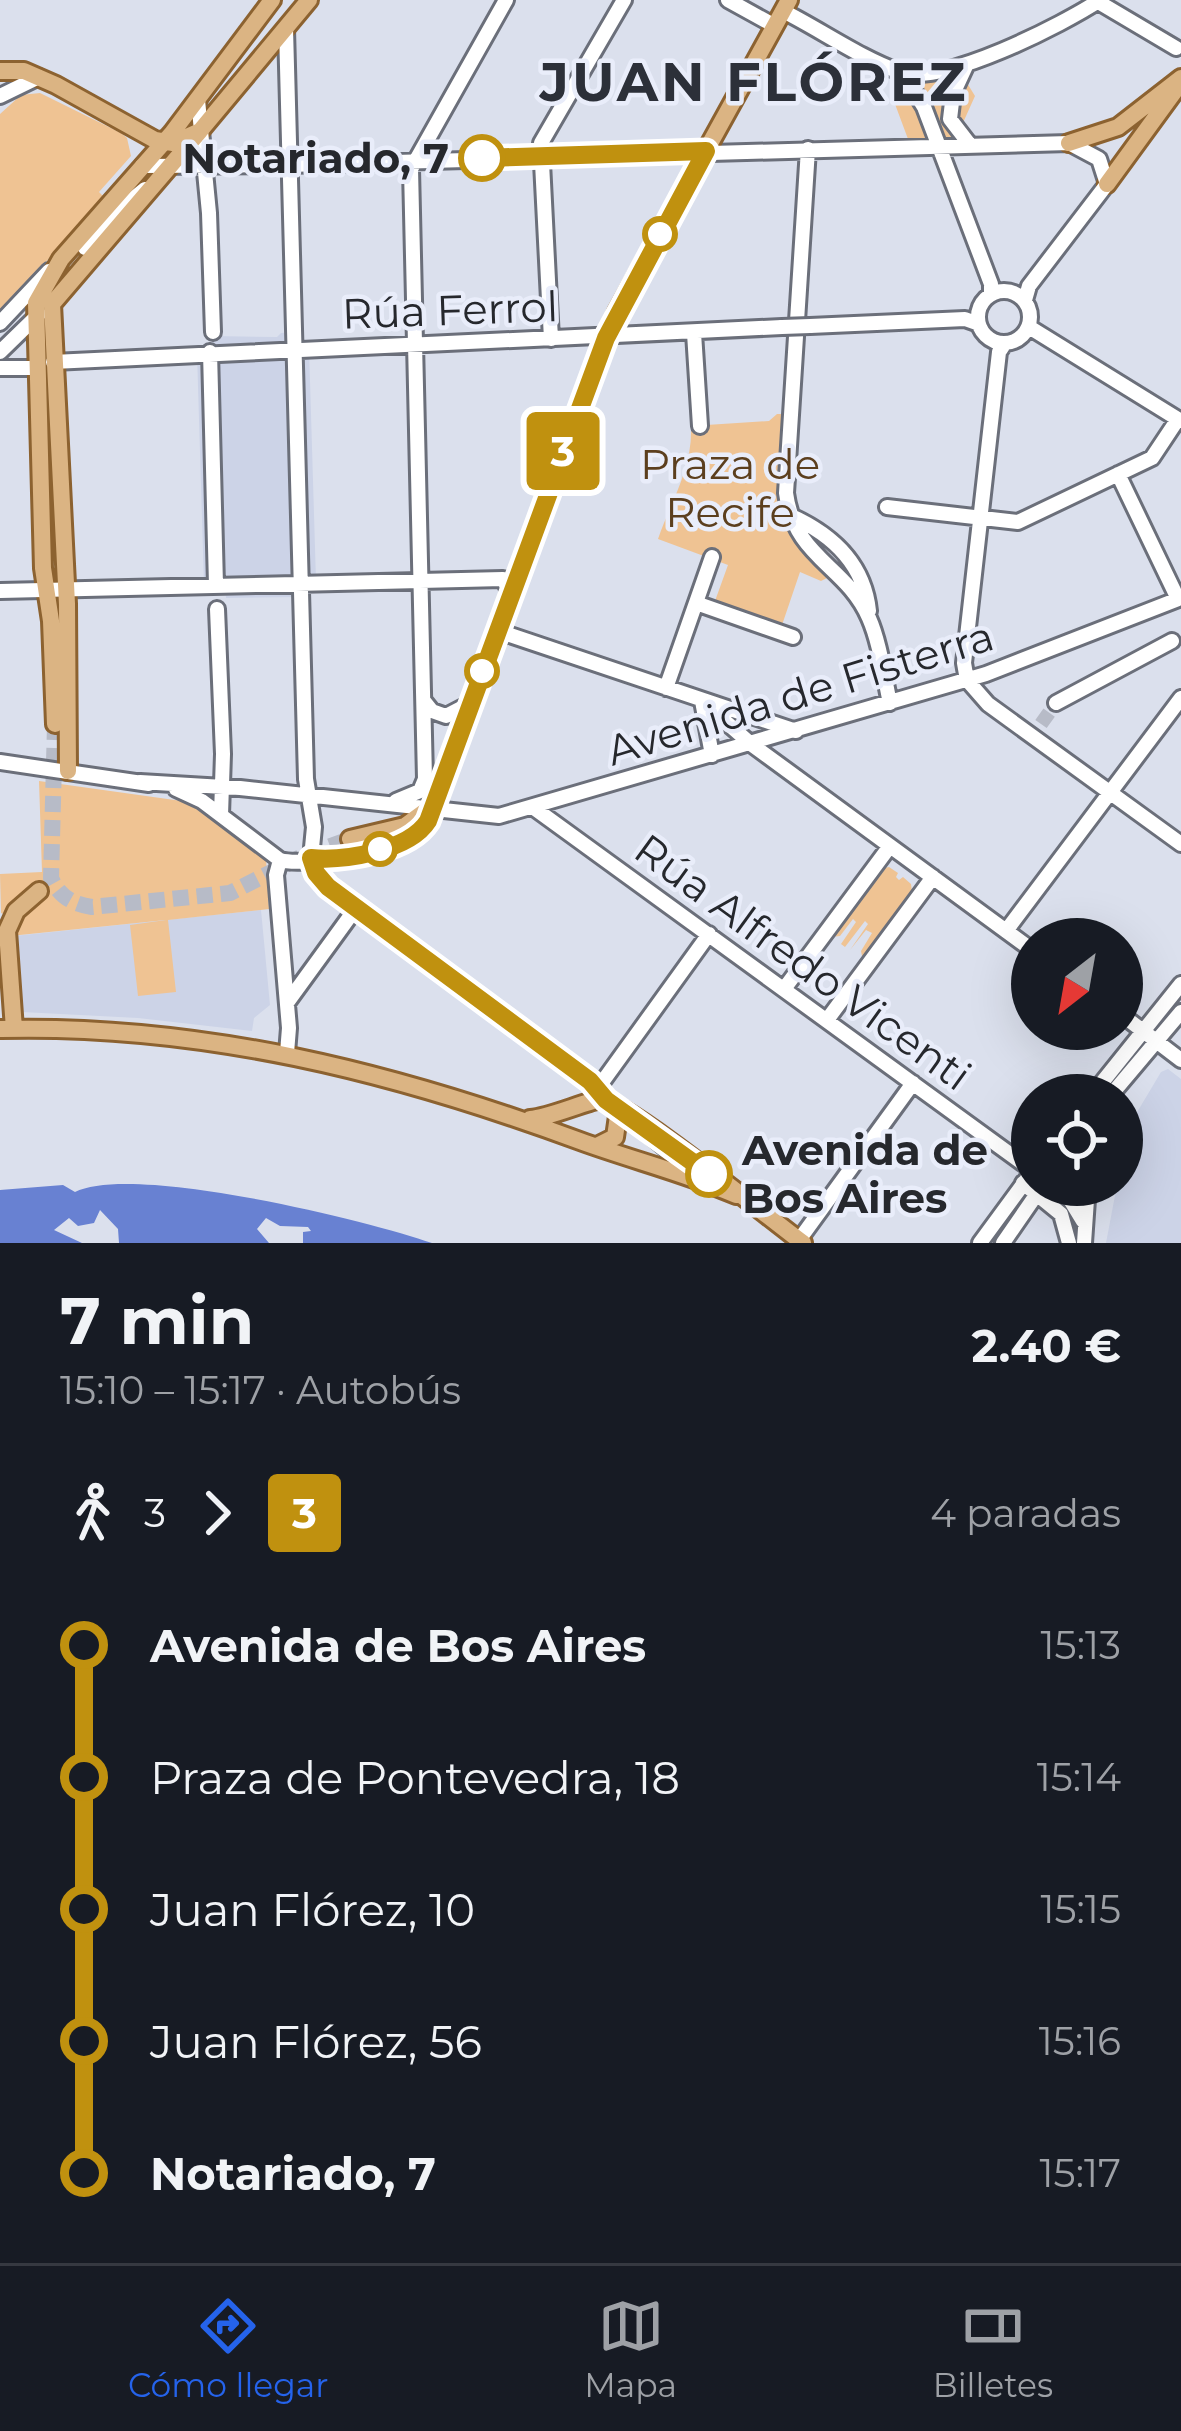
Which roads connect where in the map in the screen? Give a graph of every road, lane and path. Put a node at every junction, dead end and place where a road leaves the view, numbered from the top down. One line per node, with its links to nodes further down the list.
1 (272, 0): 16 (main road)
2 (309, 0): 8 (main road)
3 (506, 0): 26 (street)
4 (624, 0): 25 (street)
5 (728, 0): 7 (street)
6 (1098, 1): 9 (street); 10 (street)
7 (782, 12): 12 (street); 24 (main road)
8 (286, 29): 18 (main road); 29 (street)
9 (1176, 48)
10 (966, 66): 12 (street); 21 (street)
11 (0, 71): 13 (main road)
12 (903, 74): 22 (street)
13 (39, 77): 15 (street); 17 (main road)
14 (1181, 80): 20 (main road); 31 (main road)
15 (0, 97)
16 (197, 100): 17 (main road); 18 (street); 19 (main road)
17 (133, 126): 19 (main road); 30 (main road)
18 (200, 131): 19 (main road); 27 (street); 28 (main road)
19 (164, 142): 30 (main road)
20 (1069, 142): 21 (street); 31 (street)
21 (970, 145): 22 (street)
22 (936, 146): 23 (street); 36 (street)
23 (808, 149): 24 (street); 42 (street)
24 (706, 151): 25 (street); 46 (main road)
25 (543, 157): 26 (street); 47 (street)
26 (414, 160): 29 (street); 49 (street)
27 (206, 163): 28 (street); 29 (street); 33 (street)
28 (171, 164): 30 (street); 32 (main road)
29 (289, 165): 51 (street)
30 (142, 166): 35 (main road)
31 (1107, 184): 38 (street)
32 (152, 186): 34 (street); 37 (main road)
33 (209, 213): 44 (street); 52 (street)
34 (85, 248)
35 (61, 259): 39 (main road); 40 (street)
36 (991, 293): 38 (street); 41 (street)
37 (55, 297): 39 (street); 53 (main road)
38 (1025, 300): 43 (street)
39 (34, 319): 50 (street); 53 (main road)
40 (0, 323)
41 (979, 324): 42 (street, Rúa Ferrol); 48 (street)
42 (796, 326): 45 (street, Rúa Ferrol); 59 (street)
43 (1028, 327): 48 (street); 55 (street)
44 (213, 332)
45 (694, 333): 46 (street, Rúa Ferrol); 56 (street)
46 (606, 338): 47 (street, Rúa Ferrol); 68 (main road)
47 (551, 339): 49 (street, Rúa Ferrol)
48 (1005, 343): 60 (street)
49 (415, 344): 51 (street, Rúa Ferrol); 62 (street)
50 (5, 348)
51 (296, 348): 52 (street, Rúa Ferrol); 63 (street)
52 (208, 352): 53 (street, Rúa Ferrol); 64 (street)
53 (44, 365): 54 (street, Rúa Ferrol); 65 (main road); 66 (main road)
54 (0, 368)
55 (1179, 420): 57 (street)
56 (700, 426)
57 (1118, 474): 60 (street); 69 (street)
58 (887, 507): 60 (street)
59 (789, 514): 72 (street); 72 (street)
60 (980, 517): 78 (street)
61 (712, 557): 70 (street)
62 (420, 580): 63 (street); 68 (street); 81 (street)
63 (301, 581): 64 (street); 95 (street)
64 (221, 585): 65 (street); 93 (street)
65 (67, 589): 66 (street); 77 (main road)
66 (46, 590): 67 (street); 73 (main road)
67 (0, 591)
68 (510, 592): 76 (main road)
69 (1179, 598): 78 (street, Avenida de Fisterra)
70 (696, 603): 74 (street); 79 (street)
71 (217, 609): 93 (street)
72 (870, 619): 83 (street)
73 (51, 621): 77 (main road); 86 (main road)
74 (794, 637)
75 (1172, 641): 84 (street)
76 (491, 645): 79 (street); 85 (main road)
77 (67, 676): 91 (main road)
78 (967, 680): 83 (street, Avenida de Fisterra); 94 (street)
79 (666, 688): 82 (street)
80 (1181, 698): 94 (street)
81 (424, 700): 85 (street); 96 (street)
82 (702, 701): 87 (street); 88 (street); 89 (street)
83 (890, 703): 87 (street, Avenida de Fisterra)
84 (1056, 703)
85 (470, 704): 97 (main road)
86 (55, 724)
87 (796, 731): 88 (street, Avenida de Fisterra)
88 (751, 744): 89 (street, Avenida de Fisterra); 102 (street)
89 (712, 755): 98 (street, Avenida de Fisterra)
90 (0, 762): 91 (street)
91 (68, 771): 92 (street)
92 (140, 782): 93 (street, Avenida de Fisterra); 99 (street)
93 (221, 784): 95 (street, Avenida de Fisterra); 99 (street)
94 (1110, 791): 101 (street); 109 (street)
95 (308, 796): 96 (street, Avenida de Fisterra); 103 (street)
96 (380, 804): 97 (street, Avenida de Fisterra)
97 (431, 807): 98 (street, Avenida de Fisterra); 100 (main road); 103 (street)
98 (534, 808): 110 (street, Rúa Alfredo Vicenti)
99 (221, 815): 104 (street)
100 (350, 839)
101 (1181, 844)
102 (890, 846): 105 (street); 114 (street)
103 (311, 858): 104 (street); 107 (street)
104 (280, 860): 115 (street)
105 (933, 878): 109 (street); 117 (street)
106 (39, 891): 112 (main road)
107 (356, 908): 115 (street); 126 (street)
108 (0, 925): 112 (street)
109 (1006, 931): 111 (street)
110 (710, 934): 114 (street, Rúa Alfredo Vicenti); 126 (street)
111 (1011, 935)
112 (4, 963): 118 (main road)
113 (1181, 984): 120 (street)
114 (784, 989): 117 (street, Rúa Alfredo Vicenti)
115 (287, 1003): 121 (street)
116 (1181, 1012): 120 (street)
117 (827, 1021): 125 (street, Rúa Alfredo Vicenti)
118 (7, 1029): 121 (main road)
119 (1143, 1031): 120 (street)
120 (1149, 1036): 122 (street); 123 (street); 124 (street)
121 (287, 1053): 128 (main road)
122 (1181, 1060)
123 (1112, 1074)
124 (1125, 1074)
125 (913, 1083): 131 (street, Rúa Alfredo Vicenti); 140 (street)
126 (613, 1103): 127 (main road); 129 (main road); 130 (street); 132 (main road)
127 (580, 1107): 128 (main road); 129 (main road)
128 (524, 1120): 129 (main road)
129 (589, 1144): 132 (main road)
130 (675, 1156)
131 (1011, 1161)
132 (736, 1195): 140 (main road)
133 (1011, 1200): 141 (street)
134 (1031, 1206): 139 (street)
135 (1056, 1206): 142 (street)
136 (1074, 1206): 138 (street)
137 (1085, 1206): 138 (street)
138 (1083, 1221): 143 (street)
139 (1007, 1240)
140 (801, 1242)
141 (980, 1243)
142 (1069, 1243)
143 (1084, 1243)

